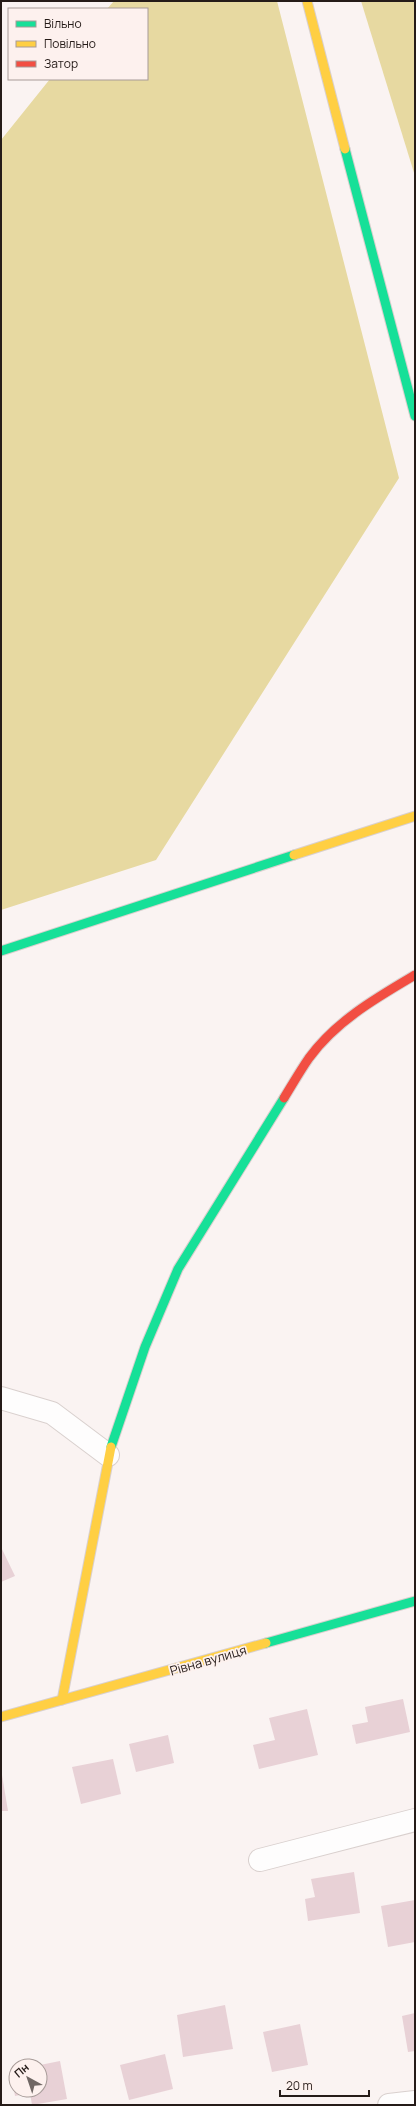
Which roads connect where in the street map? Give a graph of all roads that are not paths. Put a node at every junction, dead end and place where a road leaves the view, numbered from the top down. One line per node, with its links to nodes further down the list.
1 (307, 1): 2 (street)
2 (415, 416)
3 (415, 816): 4 (street)
4 (1, 951)
5 (415, 975): 7 (street)
6 (1, 1398): 7 (street)
7 (108, 1455): 9 (street)
8 (415, 1601): 9 (street, Рівна вулиця)
9 (62, 1700): 10 (street, Рівна вулиця)
10 (1, 1717)
11 (415, 1820): 12 (street)
12 (260, 1860)
13 (415, 2102): 14 (street)
14 (389, 2105)

